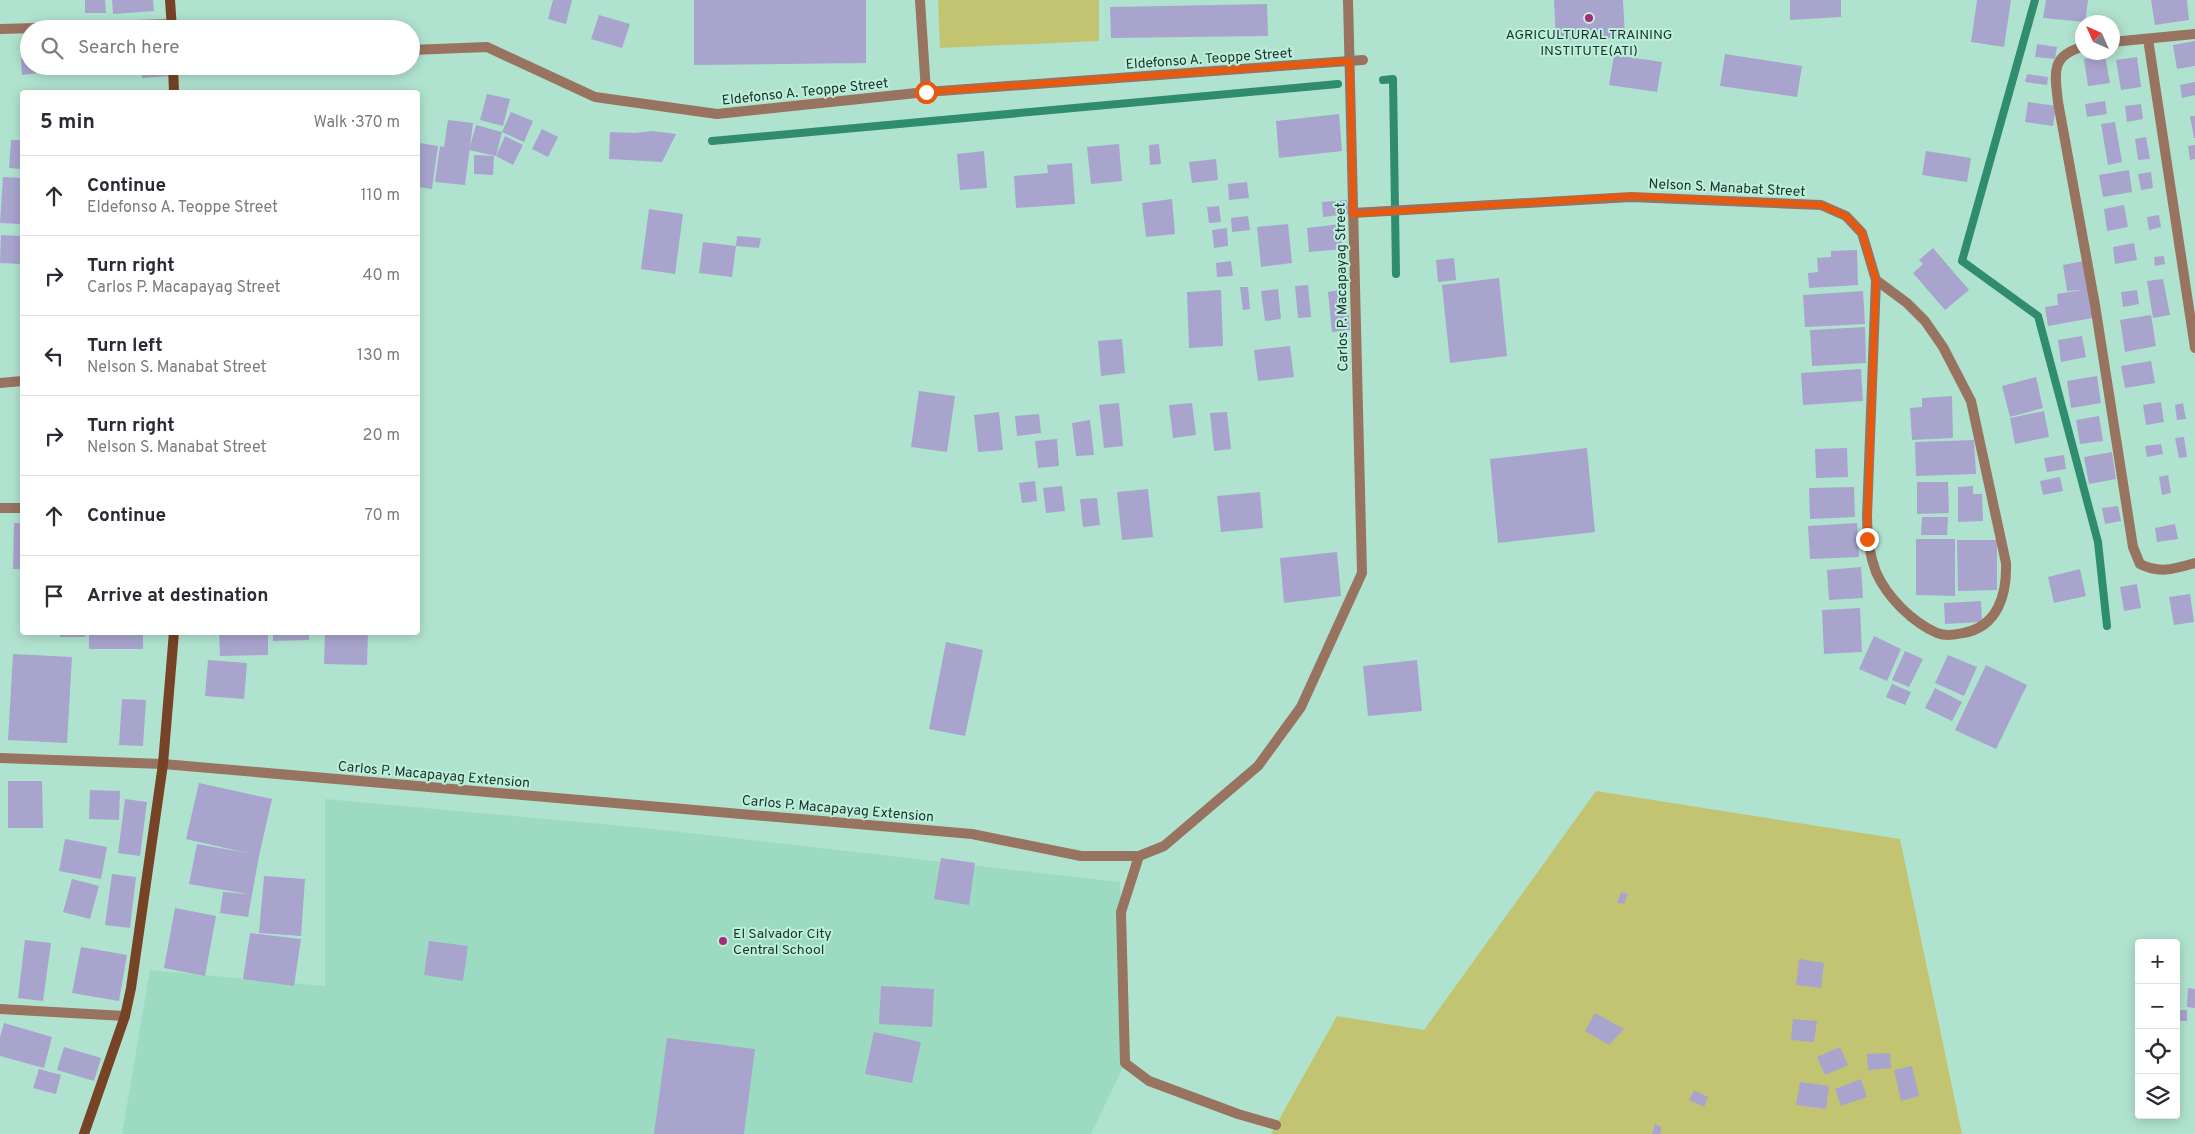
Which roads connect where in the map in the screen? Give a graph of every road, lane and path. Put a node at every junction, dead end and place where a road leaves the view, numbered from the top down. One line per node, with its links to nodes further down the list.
1 (170, 0): 4 (street)
2 (920, 0): 16 (street)
3 (1348, 0): 13 (street, Carlos P. Macapayag Street)
4 (171, 20)
5 (0, 30): 6 (street)
6 (20, 30)
7 (2195, 34): 8 (street)
8 (2148, 39): 9 (street); 19 (street)
9 (2120, 41)
10 (2075, 49): 24 (street)
11 (420, 50): 16 (street, Eldefonso A. Teoppe Street)
12 (1363, 60): 13 (street, Eldefonso A. Teoppe Street)
13 (1350, 61): 16 (street, Eldefonso A. Teoppe Street); 17 (street, Carlos P. Macapayag Street)
14 (173, 75): 15 (street)
15 (174, 90)
16 (926, 92)
17 (1353, 214): 18 (street, Nelson S. Manabat Street); 25 (street, Carlos P. Macapayag Street)
18 (1876, 280): 18 (street, Nelson S. Manabat Street)
19 (2195, 348)
20 (20, 381): 21 (street)
21 (0, 383)
22 (0, 508): 23 (street)
23 (20, 508)
24 (2195, 563)
25 (1362, 573): 29 (street, Carlos P. Macapayag Extension)
26 (174, 635): 28 (street)
27 (0, 758): 28 (street, Carlos P. Macapayag Extension)
28 (163, 764): 29 (street, Carlos P. Macapayag Extension); 31 (street)
29 (1139, 856): 32 (street)
30 (0, 1009): 31 (street)
31 (125, 1016): 33 (street)
32 (1276, 1125)
33 (84, 1134)

